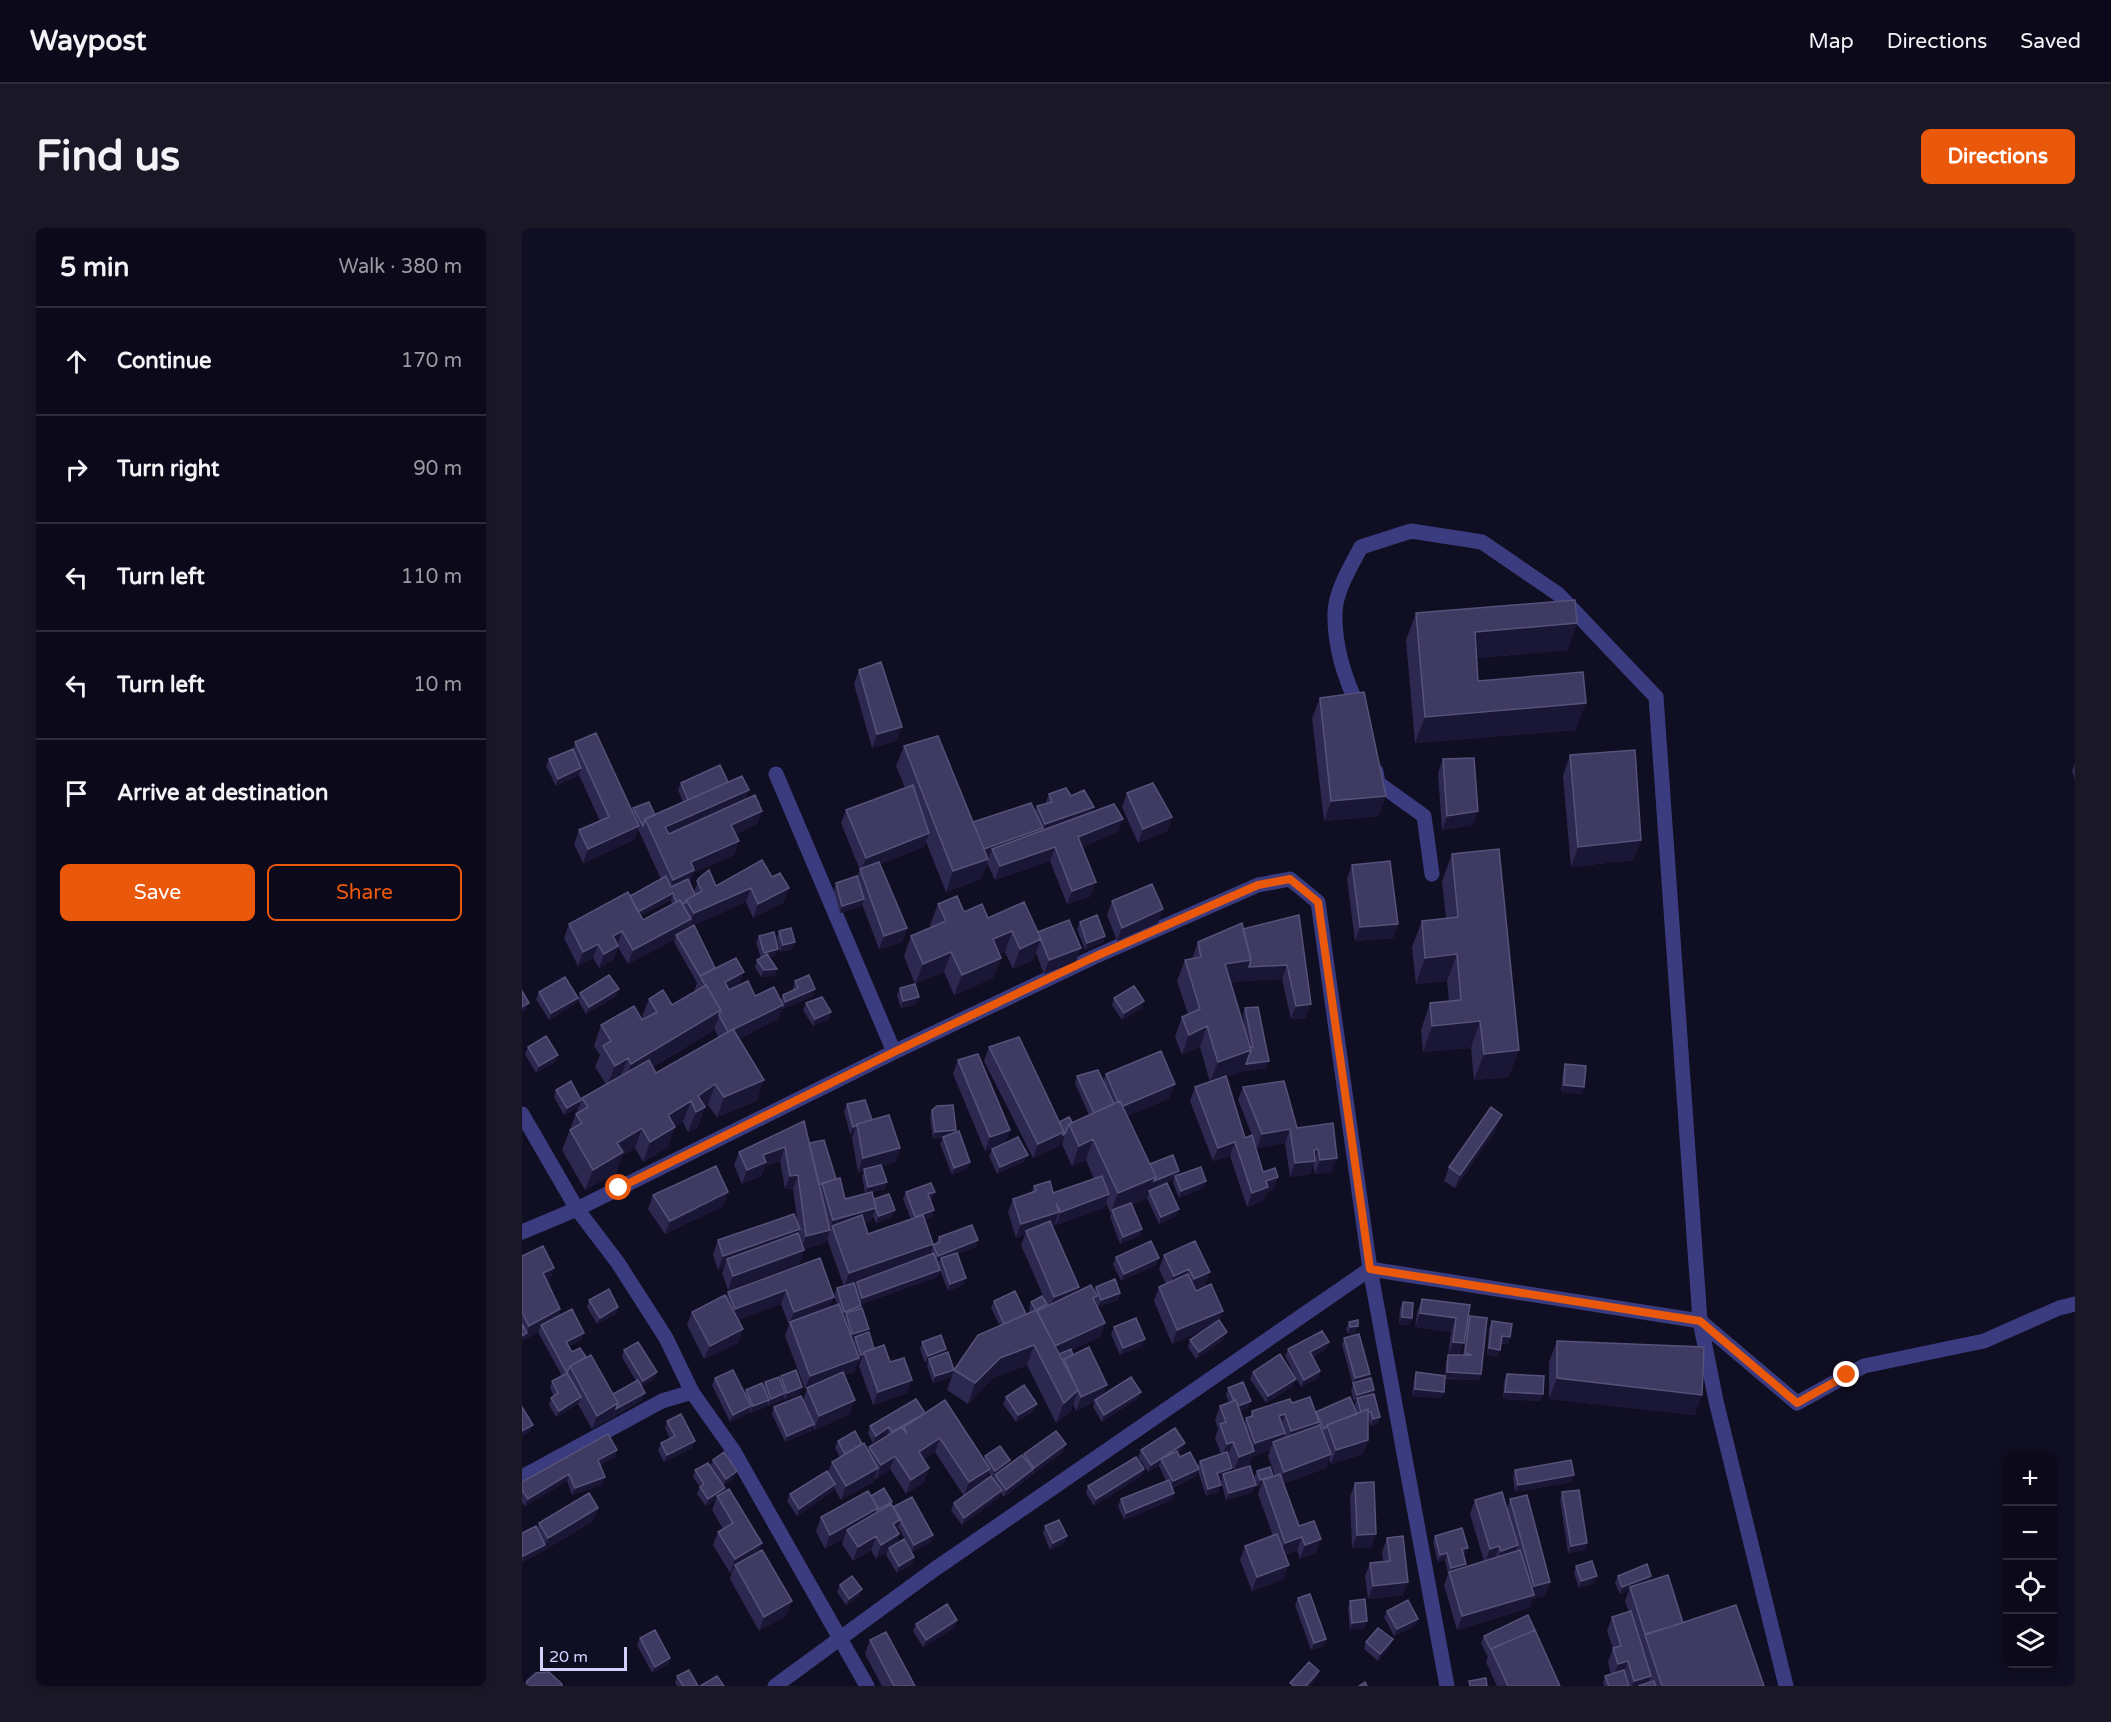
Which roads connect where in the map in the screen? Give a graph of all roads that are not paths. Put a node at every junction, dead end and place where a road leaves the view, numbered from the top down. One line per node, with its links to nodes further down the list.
1 (1369, 729): 11 (street)
2 (1372, 751): 4 (street)
3 (776, 774): 5 (street)
4 (1432, 874)
5 (894, 1052): 7 (street); 9 (street)
6 (522, 1114): 7 (street)
7 (577, 1209): 8 (street); 12 (street)
8 (522, 1232)
9 (1370, 1269): 11 (street); 14 (street); 17 (street)
10 (2075, 1304): 11 (street)
11 (1700, 1321): 18 (street)
12 (692, 1392): 13 (street); 14 (street)
13 (522, 1477)
14 (840, 1638): 15 (street); 16 (street)
15 (775, 1686)
16 (867, 1686)
17 (1447, 1686)
18 (1786, 1686)

